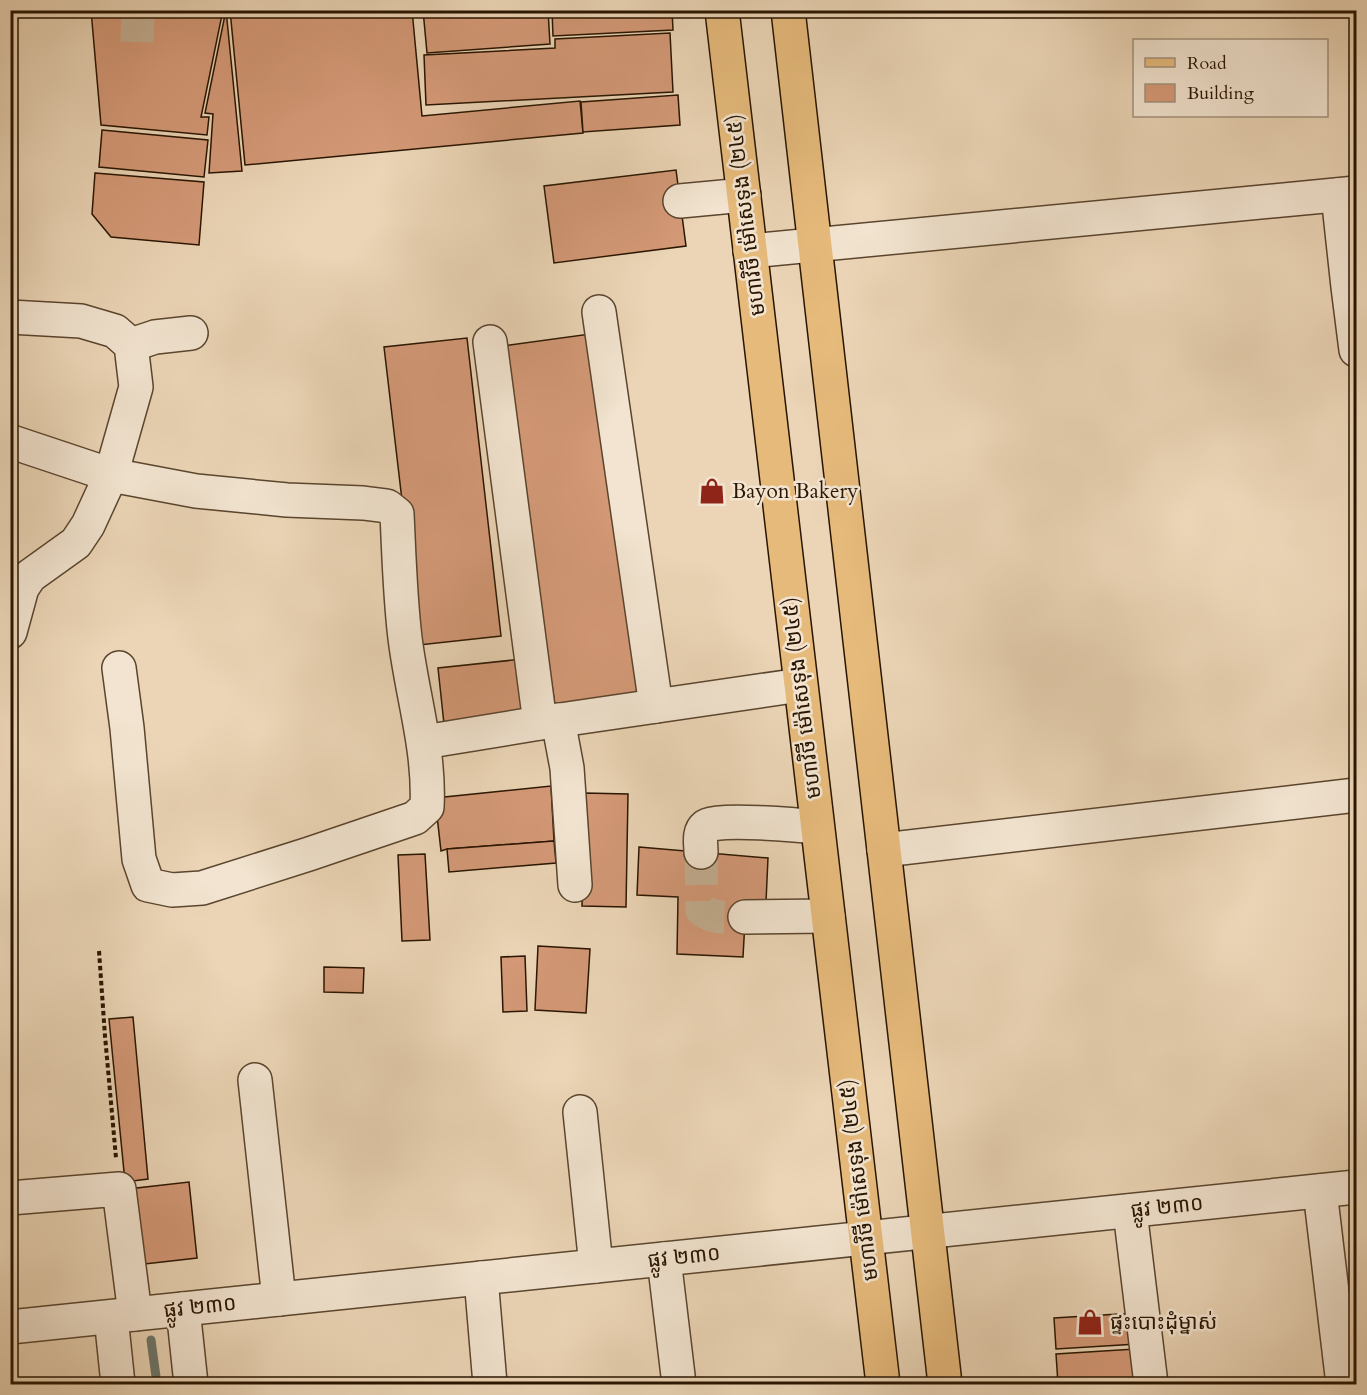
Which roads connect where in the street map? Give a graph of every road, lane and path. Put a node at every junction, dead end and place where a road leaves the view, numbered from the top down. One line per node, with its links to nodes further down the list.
1 (722, 10): 4 (main road, មហាវិថី ម៉ៅសេទុង (២៤៥))
2 (788, 10): 6 (main road)
3 (1347, 194): 6 (street); 8 (street)
4 (744, 195): 5 (street); 7 (main road, មហាវិថី ម៉ៅសេទុង (២៤៥))
5 (680, 201)
6 (815, 246): 7 (street); 25 (main road)
7 (750, 252): 19 (main road, មហាវិថី ម៉ៅសេទុង (២៤៥))
8 (1352, 286): 14 (street)
9 (599, 312): 20 (street)
10 (10, 317): 13 (street)
11 (191, 333): 13 (street)
12 (490, 342): 21 (street)
13 (131, 345): 16 (street)
14 (1356, 350)
15 (12, 442): 16 (street)
16 (111, 475): 17 (street); 22 (street)
17 (10, 632)
18 (119, 668): 22 (street)
19 (800, 685): 20 (street); 24 (main road, មហាវិថី ម៉ៅសេទុង (២៤៥))
20 (656, 706): 21 (street)
21 (549, 722): 22 (street); 27 (street)
22 (424, 742)
23 (1356, 795): 25 (street)
24 (817, 827): 26 (street); 28 (main road, មហាវិថី ម៉ៅសេទុង (២៤៥))
25 (884, 850): 38 (main road)
26 (701, 852)
27 (575, 885)
28 (828, 916): 29 (street); 39 (main road, មហាវិថី ម៉ៅសេទុង (២៤៥))
29 (745, 917)
30 (99, 951): 34 (path)
31 (255, 1080): 43 (street)
32 (580, 1112): 41 (street)
33 (1356, 1187): 35 (street, ផ្លូវ ២៣០)
34 (119, 1189): 36 (street); 45 (street)
35 (1320, 1191): 37 (street, ផ្លូវ ២៣០); 54 (street)
36 (10, 1198)
37 (1130, 1210): 38 (street, ផ្លូវ ២៣០); 53 (street)
38 (927, 1232): 39 (street, ផ្លូវ ២៣០); 52 (main road)
39 (867, 1238): 40 (street, ផ្លូវ ២៣០); 51 (main road, មហាវិថី ម៉ៅសេទុង (២៤៥))
40 (664, 1259): 41 (street, ផ្លូវ ២៣០); 50 (street)
41 (596, 1266): 42 (street, ផ្លូវ ២៣០)
42 (481, 1278): 43 (street, ផ្លូវ ២៣០); 49 (street)
43 (279, 1299): 44 (street, ផ្លូវ ២៣០)
44 (183, 1309): 45 (street, ផ្លូវ ២៣០); 48 (street)
45 (123, 1316): 46 (street, ផ្លូវ ២៣០); 47 (street)
46 (10, 1327)
47 (118, 1384)
48 (191, 1384)
49 (490, 1384)
50 (679, 1384)
51 (883, 1384)
52 (945, 1384)
53 (1151, 1384)
54 (1342, 1384)

